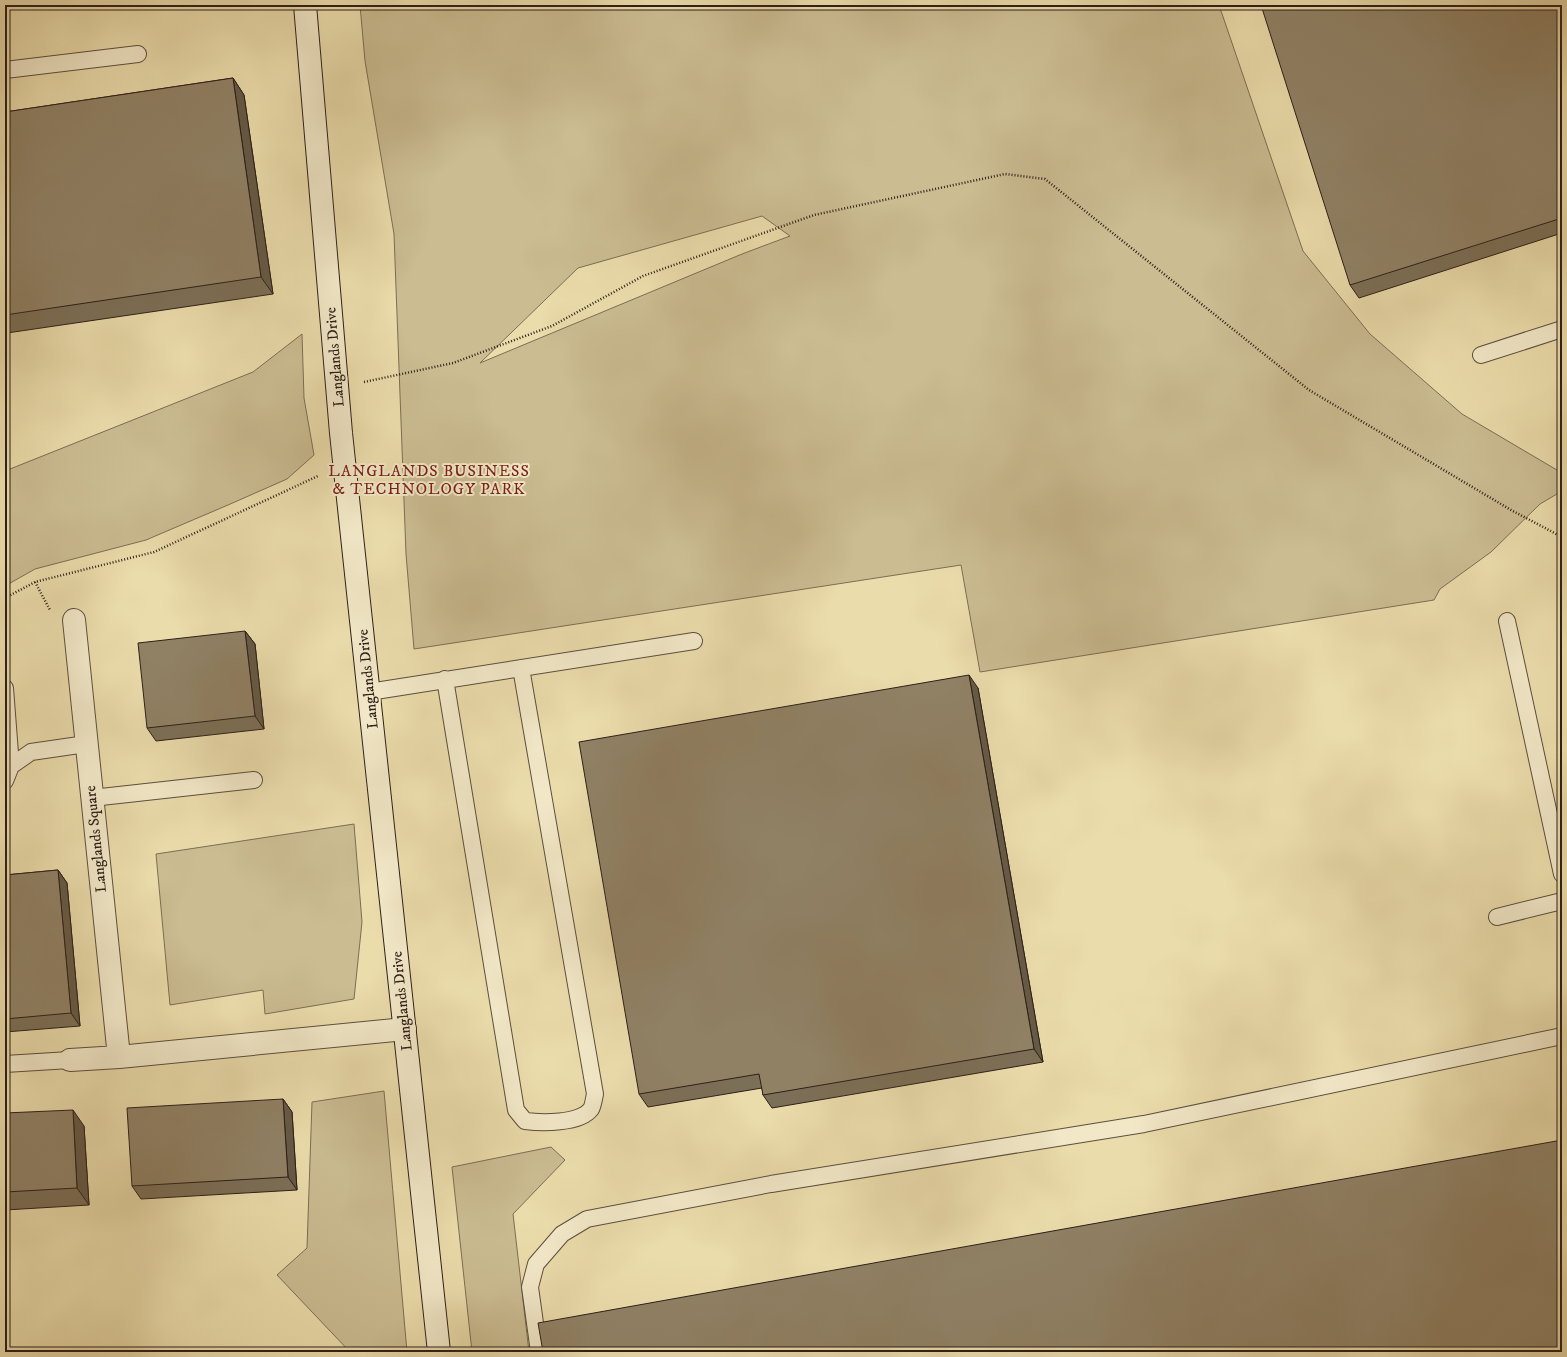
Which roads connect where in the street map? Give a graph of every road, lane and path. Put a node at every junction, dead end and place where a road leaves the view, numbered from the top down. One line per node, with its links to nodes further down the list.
1 (305, 5): 16 (street, Langlands Drive)
2 (138, 54): 3 (lane)
3 (5, 70)
4 (1562, 329): 5 (lane)
5 (1481, 355)
6 (359, 383): 8 (path)
7 (320, 475): 9 (path)
8 (1562, 537)
9 (5, 598)
10 (74, 620): 17 (street, Langlands Square)
11 (1508, 621): 21 (lane)
12 (694, 641): 13 (lane)
13 (520, 668): 14 (lane); 14 (lane)
14 (445, 680): 16 (lane)
15 (5, 688): 18 (lane)
16 (369, 692): 24 (street, Langlands Drive)
17 (86, 744): 18 (lane); 20 (street, Langlands Square)
18 (8, 774)
19 (254, 780): 20 (lane)
20 (92, 798): 26 (street, Langlands Square)
21 (1562, 874)
22 (1562, 900): 23 (lane)
23 (1497, 917)
24 (405, 1028): 26 (street); 29 (street, Langlands Drive)
25 (1562, 1036): 30 (lane)
26 (119, 1057): 27 (street)
27 (70, 1060): 28 (lane)
28 (5, 1064)
29 (439, 1352)
30 (539, 1352)

